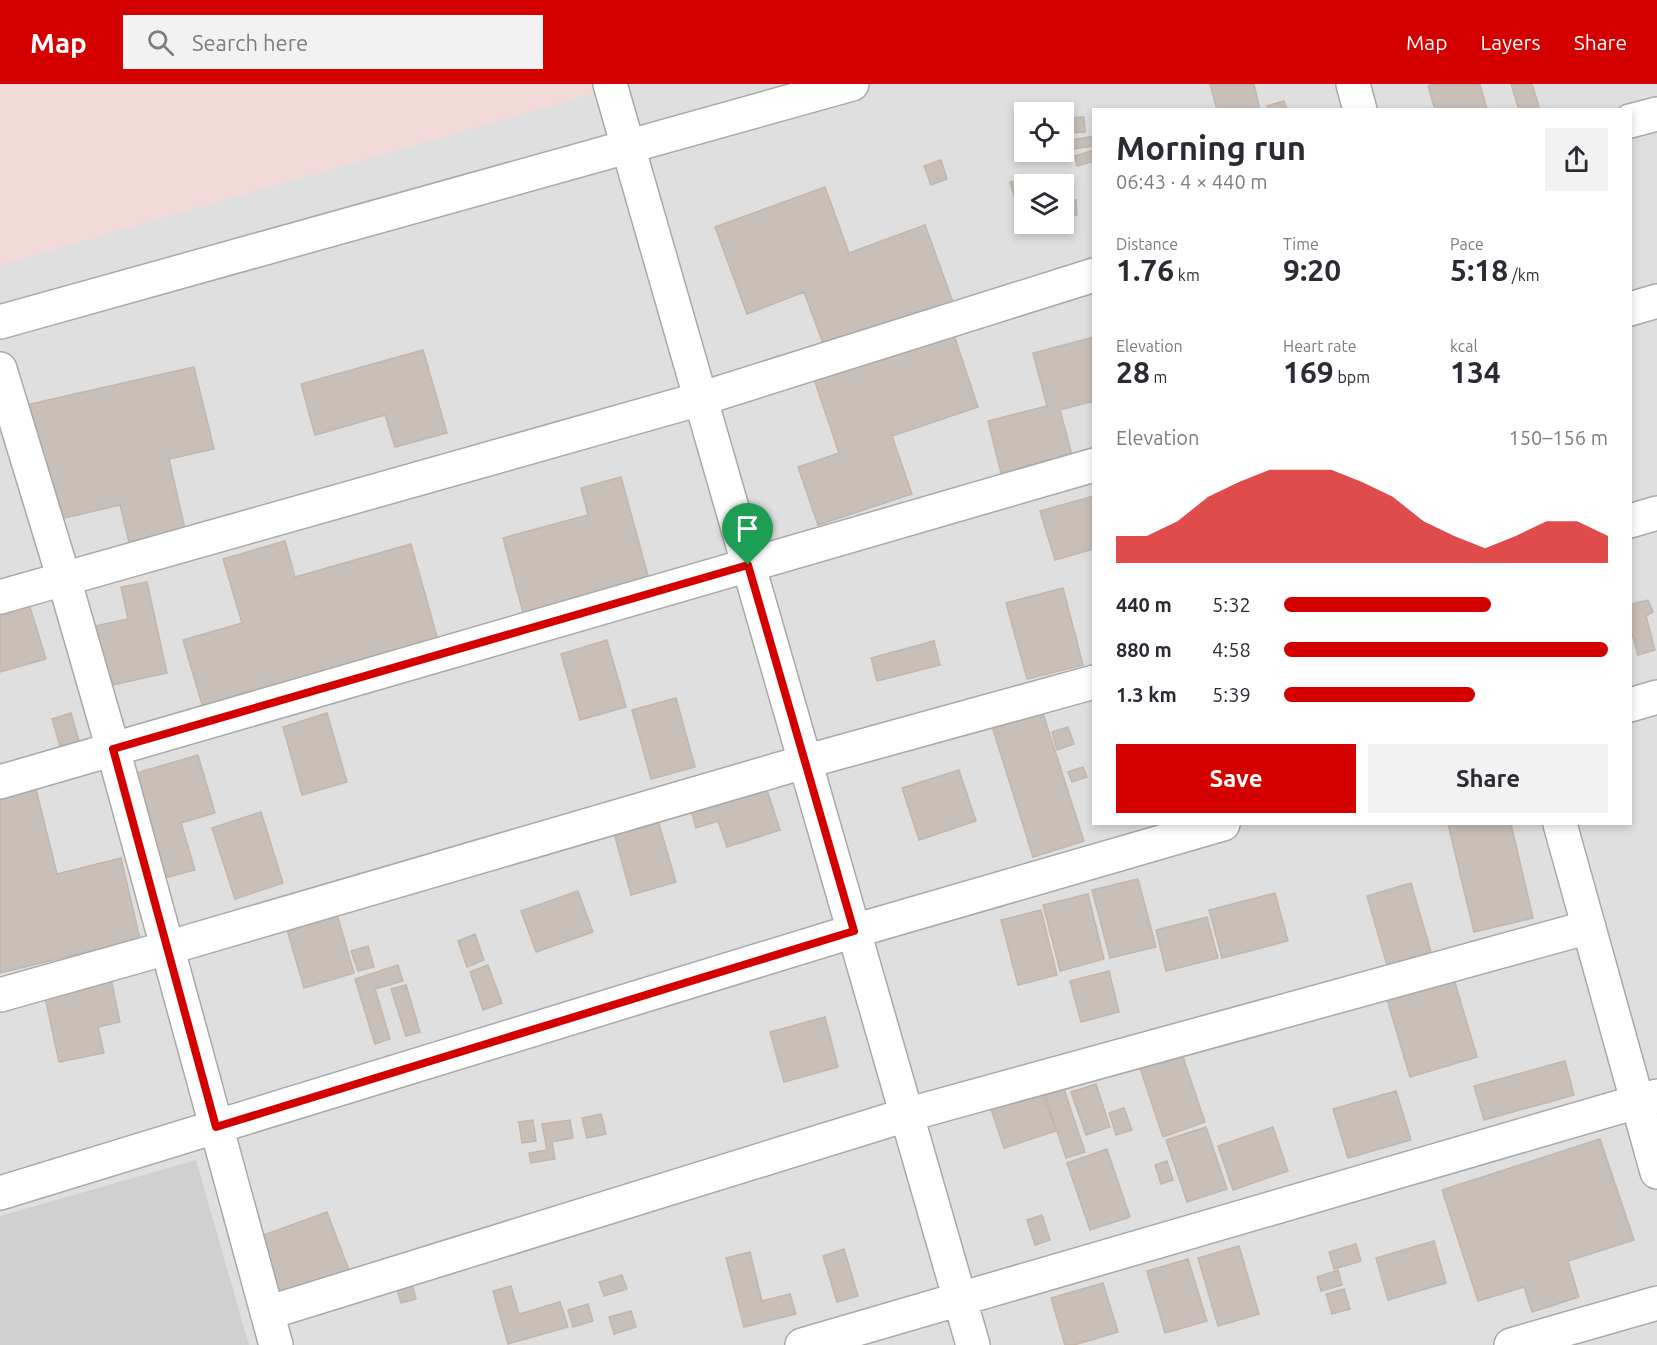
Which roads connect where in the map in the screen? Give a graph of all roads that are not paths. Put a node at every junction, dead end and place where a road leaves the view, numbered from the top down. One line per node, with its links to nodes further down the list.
1 (610, 84): 7 (street)
2 (852, 84): 7 (street)
3 (1353, 84): 4 (street)
4 (1359, 108)
5 (1657, 114): 6 (street)
6 (1632, 120)
7 (627, 146): 11 (street); 13 (street)
8 (1092, 276): 13 (street)
9 (1657, 302): 10 (street)
10 (1632, 308)
11 (0, 321)
12 (0, 369): 18 (street)
13 (700, 399): 17 (street); 18 (street)
14 (1092, 466): 17 (street)
15 (1657, 513): 16 (street)
16 (1632, 520)
17 (748, 565): 23 (street); 24 (street)
18 (64, 579): 19 (street); 23 (street)
19 (0, 597)
20 (1092, 683): 24 (street)
21 (1657, 697): 22 (street)
22 (1632, 704)
23 (113, 749): 25 (street); 30 (street)
24 (804, 762): 29 (street); 30 (street)
25 (0, 782)
26 (1220, 825): 29 (street)
27 (1560, 825): 28 (street)
28 (1589, 927): 32 (street); 33 (street)
29 (854, 931): 33 (street); 34 (street)
30 (167, 948): 31 (street); 34 (street)
31 (0, 994)
32 (1647, 1099): 35 (street); 37 (street)
33 (906, 1115): 37 (street); 39 (street)
34 (216, 1127): 36 (street); 39 (street)
35 (1657, 1172)
36 (0, 1193)
37 (959, 1299): 41 (street); 42 (street)
38 (1657, 1303): 43 (street)
39 (267, 1313): 40 (street)
40 (276, 1345)
41 (802, 1345)
42 (973, 1345)
43 (1511, 1345)

